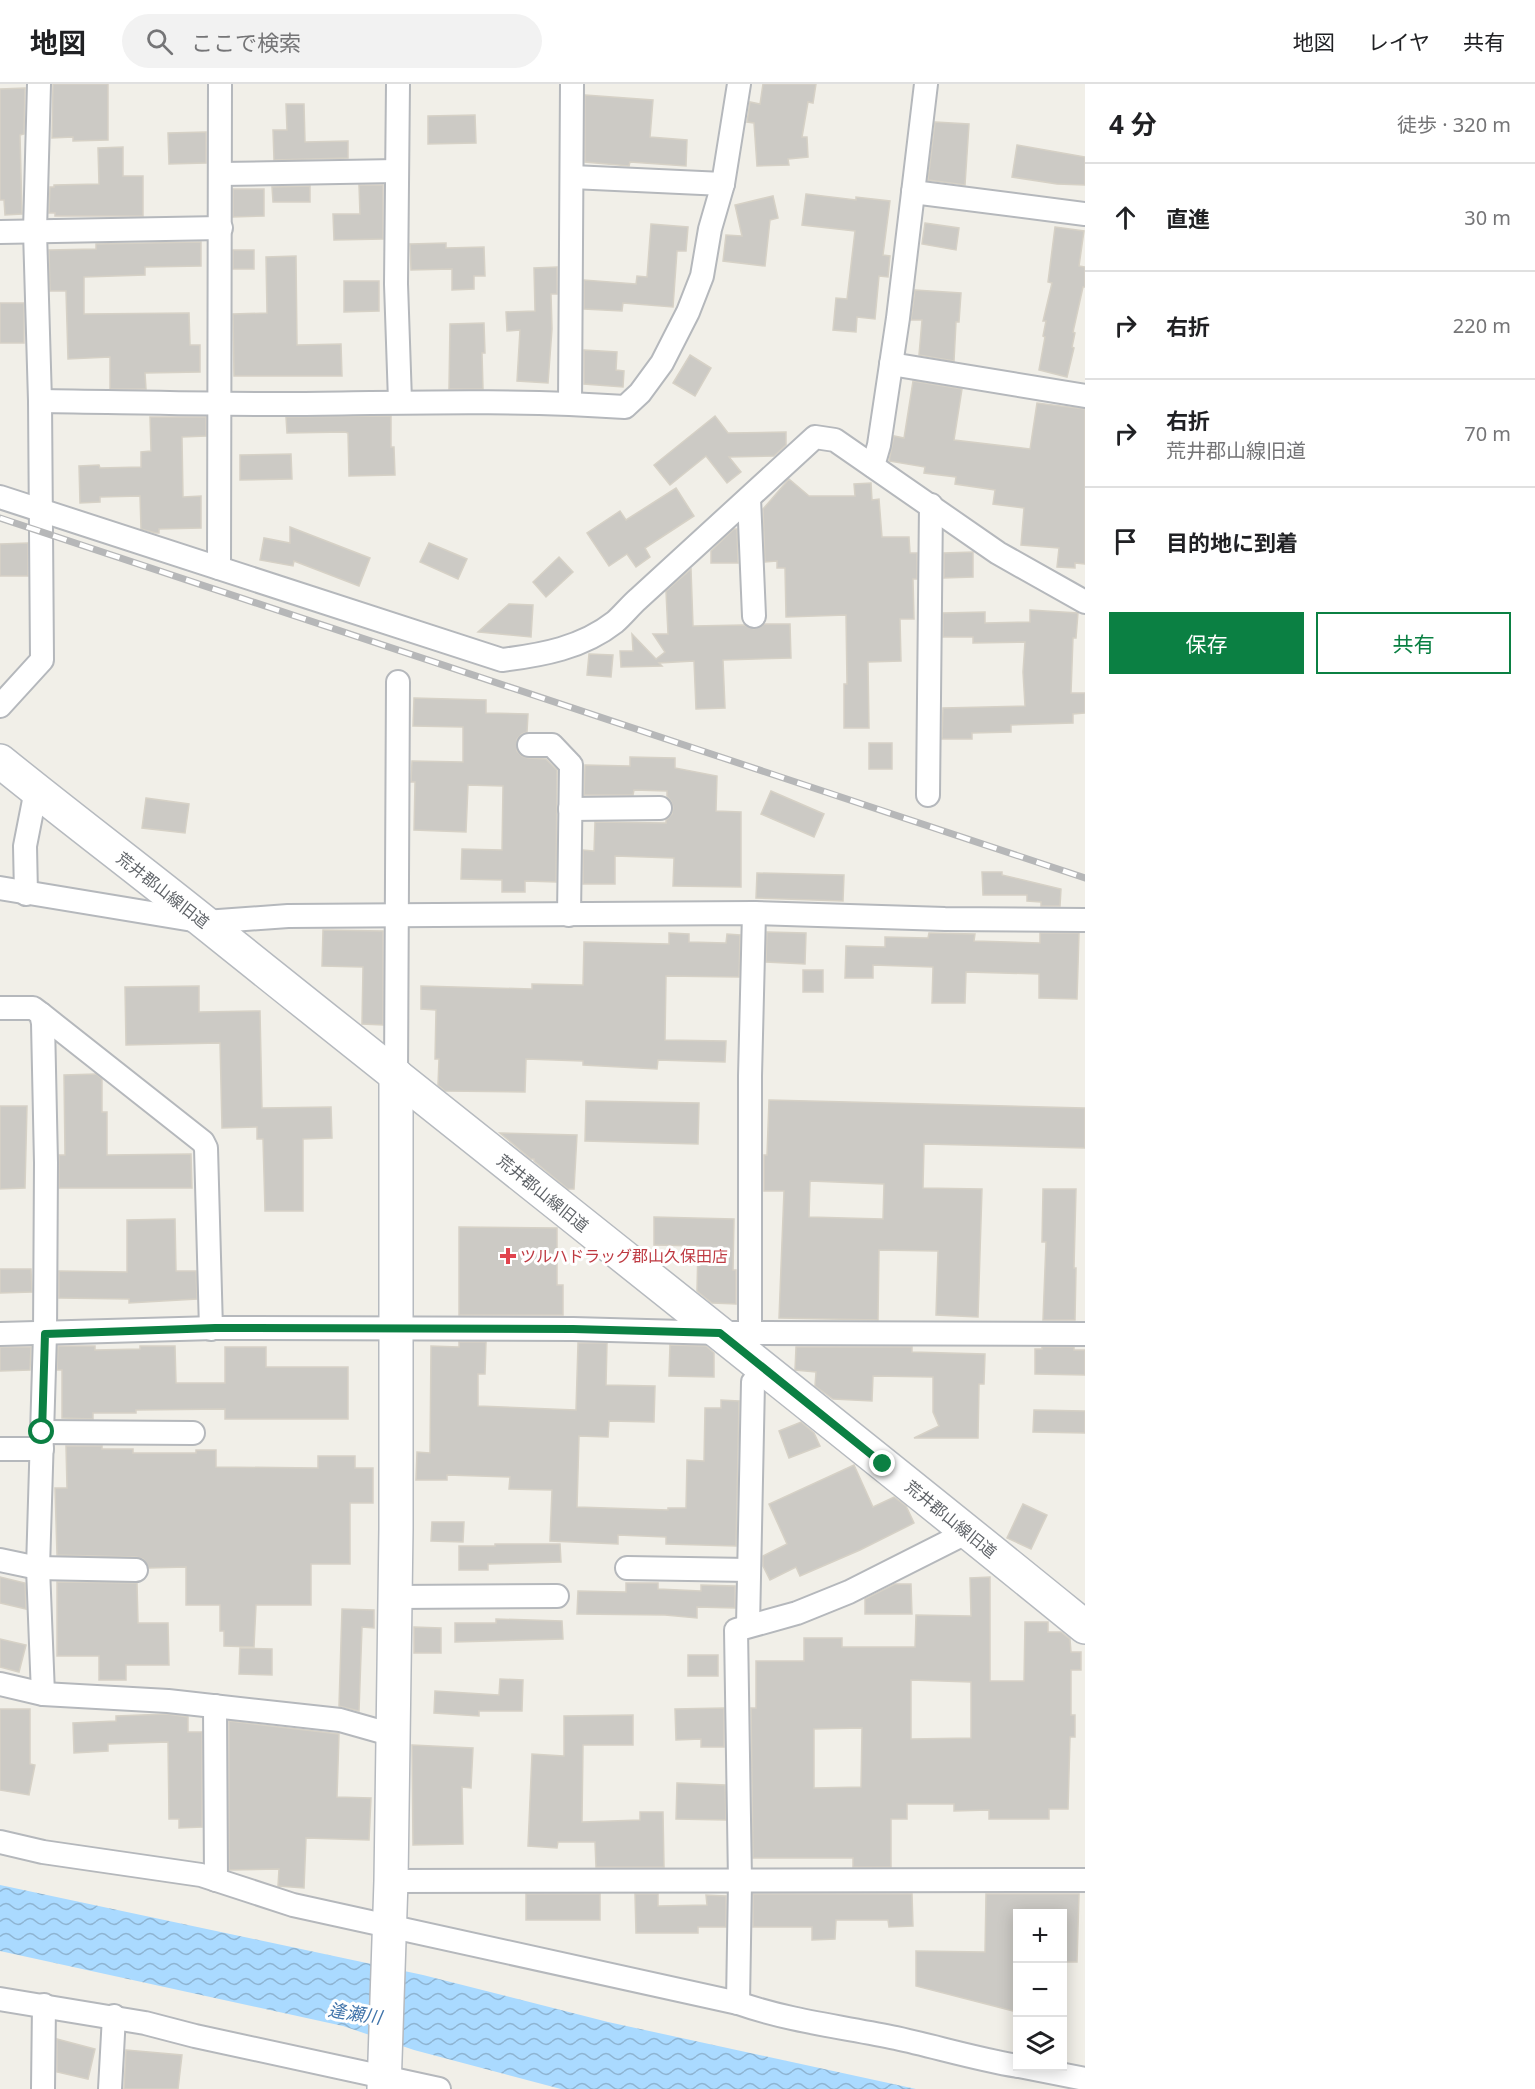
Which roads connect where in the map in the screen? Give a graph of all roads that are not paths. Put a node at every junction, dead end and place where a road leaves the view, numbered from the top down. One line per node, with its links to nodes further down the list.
1 (39, 84): 14 (street)
2 (220, 84): 8 (street)
3 (398, 84): 7 (street)
4 (572, 84): 9 (street)
5 (739, 84): 10 (street)
6 (926, 84): 11 (street)
7 (397, 171): 8 (street); 19 (street)
8 (220, 174): 13 (street)
9 (572, 177): 10 (street); 21 (street)
10 (723, 184): 21 (street)
11 (913, 192): 12 (street); 16 (street)
12 (1085, 214)
13 (220, 228): 14 (street); 20 (street)
14 (35, 231): 15 (street); 18 (street)
15 (0, 232)
16 (891, 364): 17 (street); 22 (street)
17 (1085, 396)
18 (40, 400): 20 (street); 26 (street)
19 (400, 401): 20 (street); 21 (street)
20 (221, 403): 27 (street)
21 (570, 403)
22 (873, 466): 24 (street); 25 (street)
23 (0, 497): 26 (street)
24 (748, 498): 27 (street); 29 (street)
25 (931, 506): 28 (street); 35 (street)
26 (40, 510): 27 (street); 31 (street)
27 (219, 568)
28 (1080, 592)
29 (754, 616)
30 (398, 682): 42 (street)
31 (0, 706)
32 (529, 745): 37 (street)
33 (0, 761): 34 (street, 荒井郡山線旧道)
34 (36, 790): 39 (street); 44 (street, 荒井郡山線旧道)
35 (928, 795)
36 (660, 808): 37 (street)
37 (570, 809): 41 (street)
38 (0, 888): 39 (street)
39 (26, 894): 44 (street)
40 (754, 913): 41 (street); 43 (street); 50 (street)
41 (569, 915): 42 (street)
42 (396, 916): 44 (street); 47 (street)
43 (1085, 920)
44 (205, 922): 47 (street, 荒井郡山線旧道)
45 (0, 1008): 46 (street)
46 (41, 1014): 48 (street); 52 (street)
47 (396, 1075): 49 (street); 50 (street, 荒井郡山線旧道)
48 (211, 1329): 49 (street); 52 (street)
49 (395, 1330): 50 (street); 65 (street)
50 (735, 1332): 53 (street); 54 (street, 荒井郡山線旧道)
51 (0, 1334): 52 (street)
52 (45, 1334): 56 (street)
53 (1085, 1334)
54 (766, 1369): 58 (street, 荒井郡山線旧道); 63 (street)
55 (193, 1433): 56 (street)
56 (42, 1440): 57 (street); 60 (street)
57 (0, 1449)
58 (968, 1532): 66 (street); 67 (street, 荒井郡山線旧道)
59 (0, 1560): 60 (street)
60 (38, 1568): 62 (street); 69 (street)
61 (627, 1568): 63 (street)
62 (136, 1570)
63 (749, 1570): 66 (street)
64 (557, 1596): 65 (street)
65 (395, 1597): 71 (street)
66 (748, 1626): 76 (street)
67 (1085, 1627)
68 (0, 1684): 69 (street)
69 (43, 1694): 70 (street)
70 (215, 1706): 71 (street); 73 (street)
71 (393, 1735): 75 (street)
72 (0, 1842): 73 (street)
73 (216, 1880): 77 (street)
74 (1085, 1880): 76 (street)
75 (392, 1881): 76 (street); 77 (street)
76 (740, 1881): 79 (street)
77 (389, 1927): 79 (street); 85 (street)
78 (0, 1999): 80 (street)
79 (738, 2003): 82 (street)
80 (44, 2006): 81 (street); 86 (street)
81 (114, 2016): 85 (street); 87 (street)
82 (1013, 2065)
83 (1044, 2071): 84 (street)
84 (1085, 2079)
85 (384, 2083): 88 (street)
86 (43, 2089)
87 (110, 2089)
88 (439, 2089)

